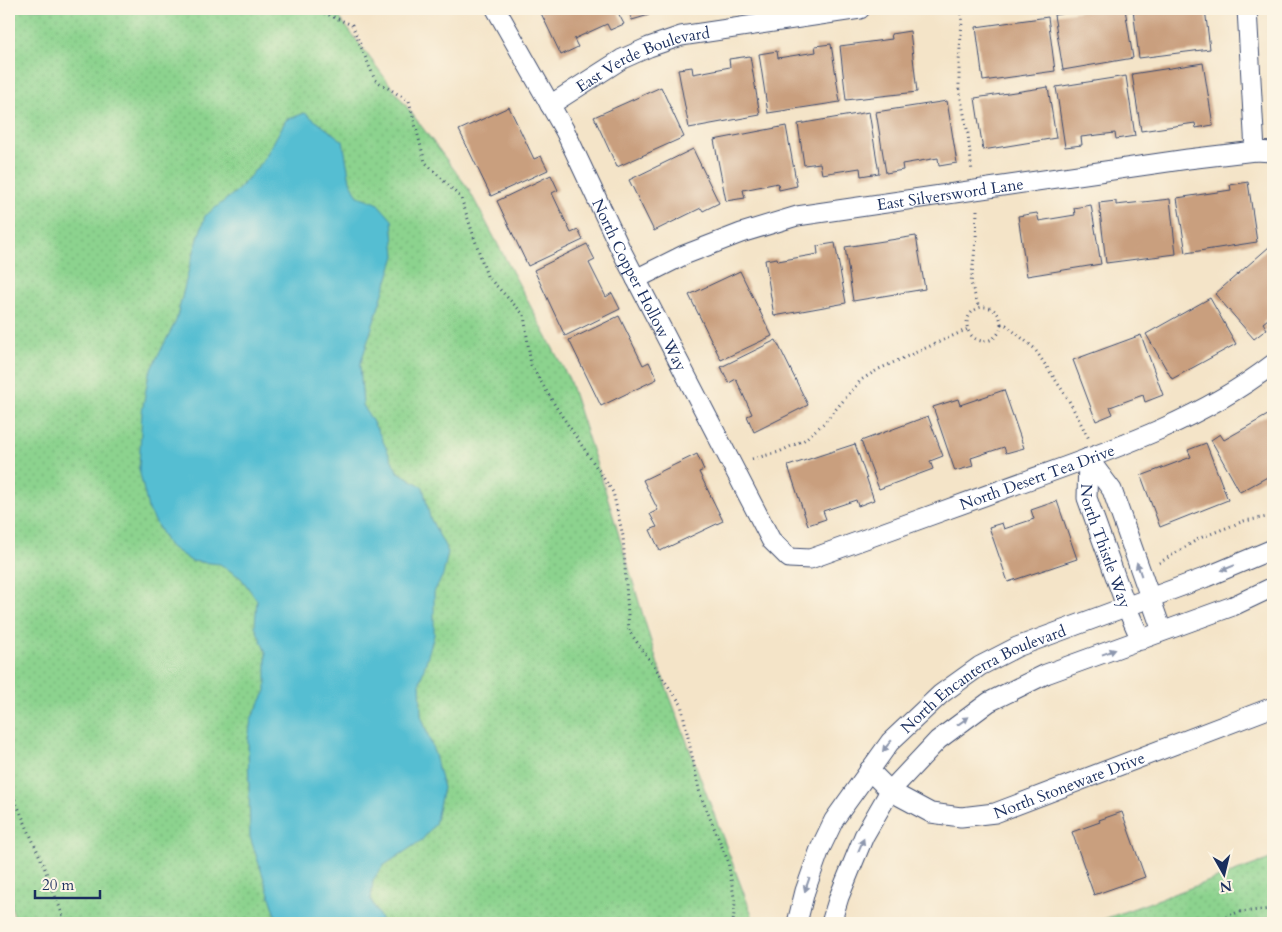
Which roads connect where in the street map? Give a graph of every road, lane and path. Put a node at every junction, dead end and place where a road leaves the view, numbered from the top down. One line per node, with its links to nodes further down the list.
1 (315, 9): 30 (path)
2 (496, 9): 6 (street, North Copper Hollow Way)
3 (860, 9): 6 (street, East Verde Boulevard)
4 (960, 9): 8 (path)
5 (1247, 9): 7 (street)
6 (550, 106): 9 (street, North Copper Hollow Way)
7 (1264, 151): 8 (street, East Silversword Lane)
8 (976, 190): 9 (street, East Silversword Lane); 10 (path)
9 (636, 279): 15 (street, North Copper Hollow Way)
10 (979, 308): 11 (path); 12 (path)
11 (1001, 324): 12 (path); 14 (path)
12 (968, 329): 15 (path)
13 (1273, 364): 14 (street, North Desert Tea Drive)
14 (1092, 457): 18 (street, North Desert Tea Drive); 20 (street, North Thistle Way, one-way to 14); 21 (street, North Thistle Way)
15 (732, 466): 18 (street, North Copper Hollow Way)
16 (1273, 516): 20 (path)
17 (1273, 549): 20 (street, North Encanterra Boulevard, one-way to 20)
18 (789, 558)
19 (1273, 587): 22 (street, North Encanterra Boulevard)
20 (1149, 597): 21 (street, North Encanterra Boulevard); 22 (street, North Thistle Way)
21 (1126, 606): 23 (street, North Thistle Way); 25 (street, North Encanterra Boulevard, one-way to 25)
22 (1162, 631): 23 (street, North Encanterra Boulevard)
23 (1141, 640): 27 (street, North Encanterra Boulevard, one-way to 23)
24 (1273, 706): 27 (street, North Stoneware Drive)
25 (869, 770): 27 (street, North Stoneware Drive); 31 (street, North Encanterra Boulevard, one-way to 31)
26 (9, 791): 29 (path)
27 (890, 791): 32 (street, North Encanterra Boulevard, one-way to 27)
28 (1273, 909): 33 (path)
29 (69, 923)
30 (733, 923)
31 (797, 923)
32 (831, 923)
33 (1212, 923)

